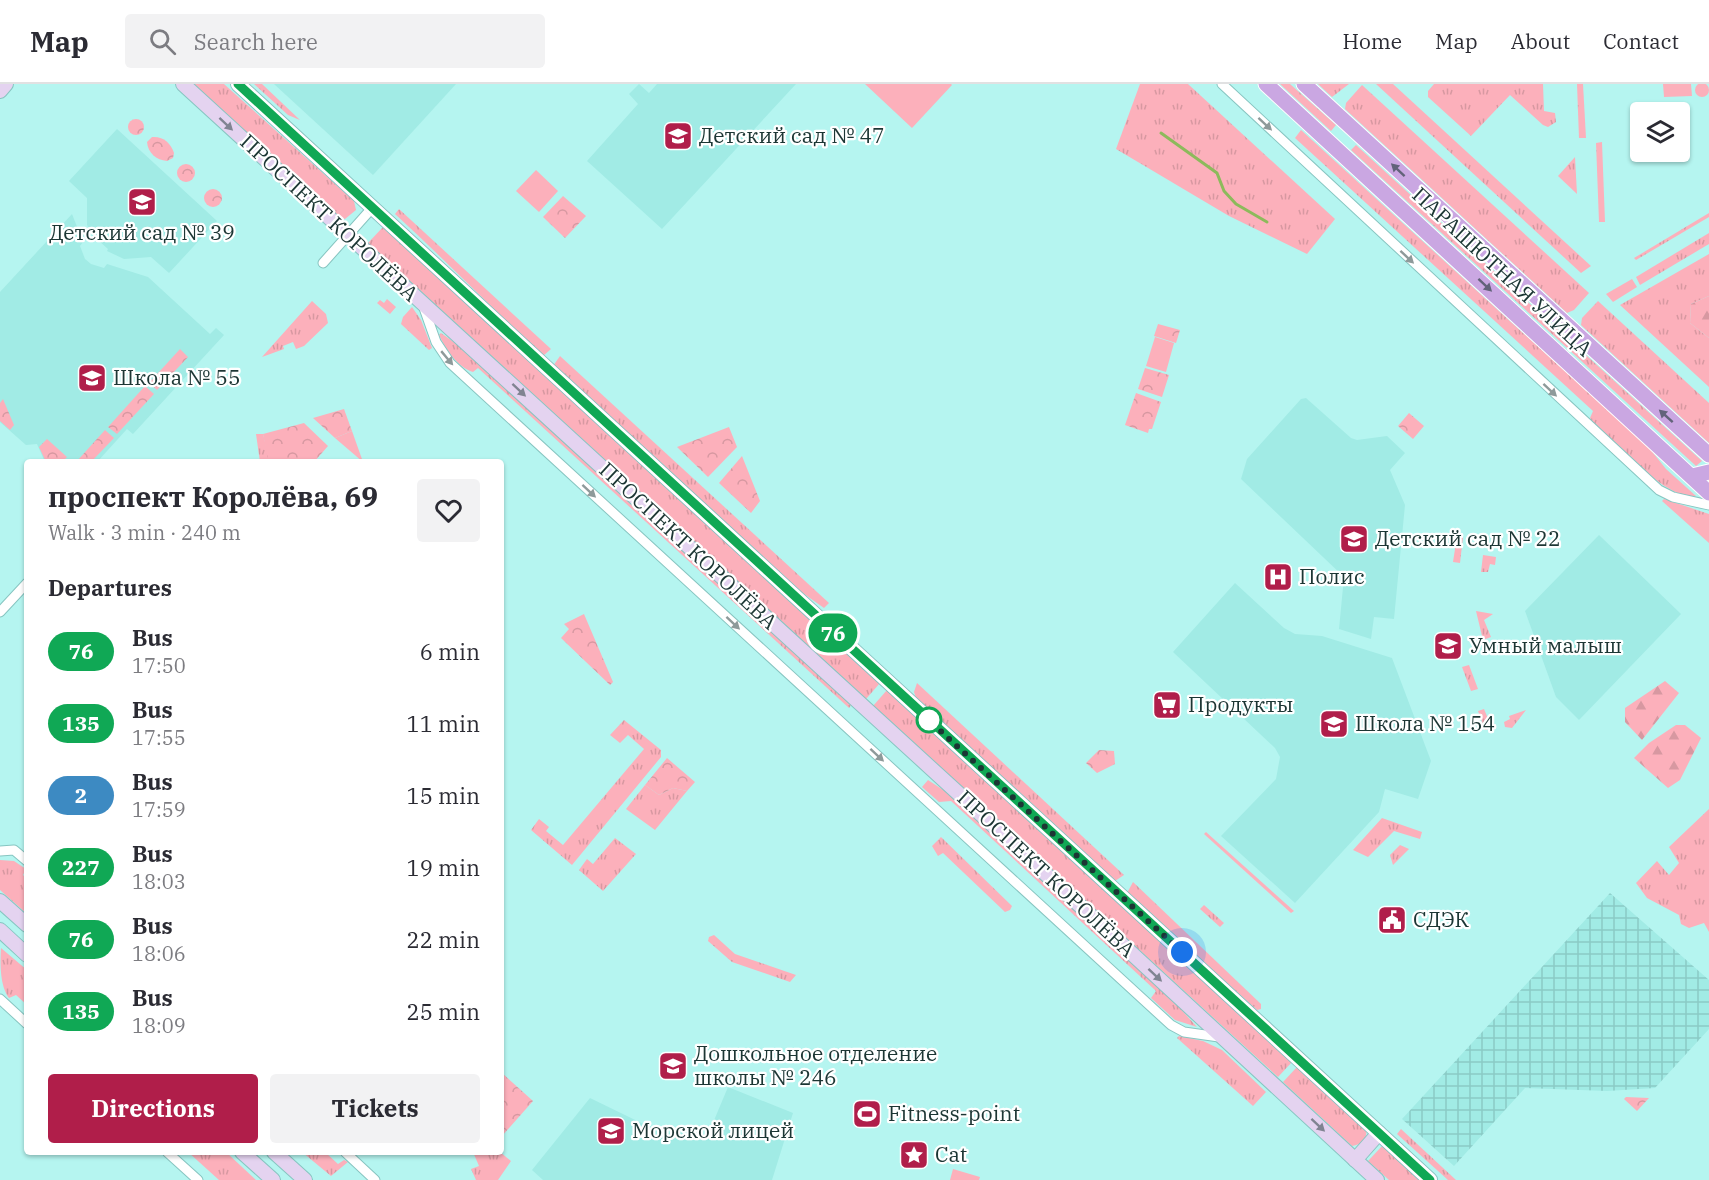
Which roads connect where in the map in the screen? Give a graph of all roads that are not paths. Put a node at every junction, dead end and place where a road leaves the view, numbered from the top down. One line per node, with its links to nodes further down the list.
1 (183, 84): 9 (street, ПРОСПЕКТ КОРОЛЁВА, one-way to 9)
2 (238, 84): 8 (street, ПРОСПЕКТ КОРОЛЁВА)
3 (1222, 84): 16 (street, one-way to 16)
4 (1266, 84): 7 (main road, ПАРАШЮТНАЯ УЛИЦА)
5 (1304, 84): 6 (main road, ПАРАШЮТНАЯ УЛИЦА)
6 (1357, 132): 7 (main road); 12 (main road, ПАРАШЮТНАЯ УЛИЦА, one-way to 6)
7 (1341, 152): 14 (main road, ПАРАШЮТНАЯ УЛИЦА, one-way to 14)
8 (373, 207): 9 (street); 28 (street, ПРОСПЕКТ КОРОЛЁВА)
9 (348, 236): 10 (street); 11 (street, ПРОСПЕКТ КОРОЛЁВА)
10 (323, 263)
11 (424, 305): 27 (street, ПРОСПЕКТ КОРОЛЁВА, one-way to 27); 27 (street, one-way to 27)
12 (1709, 455)
13 (1709, 472): 14 (main road)
14 (1692, 476): 15 (main road, ПАРАШЮТНАЯ УЛИЦА)
15 (1709, 493)
16 (1709, 505)
17 (24, 586): 18 (street)
18 (0, 612)
19 (0, 851): 20 (street)
20 (24, 858)
21 (0, 901): 22 (street)
22 (24, 922)
23 (0, 930): 24 (street)
24 (24, 951)
25 (0, 999): 26 (street)
26 (24, 1020)
27 (1219, 1036): 33 (street, ПРОСПЕКТ КОРОЛЁВА, one-way to 33)
28 (1379, 1133): 33 (street); 39 (street, ПРОСПЕКТ КОРОЛЁВА)
29 (170, 1155): 34 (street)
30 (245, 1155): 35 (street)
31 (277, 1155): 36 (street)
32 (348, 1155): 37 (street)
33 (1355, 1160): 38 (street, ПРОСПЕКТ КОРОЛЁВА)
34 (198, 1180)
35 (273, 1180)
36 (305, 1180)
37 (375, 1180)
38 (1377, 1180)
39 (1430, 1180)

